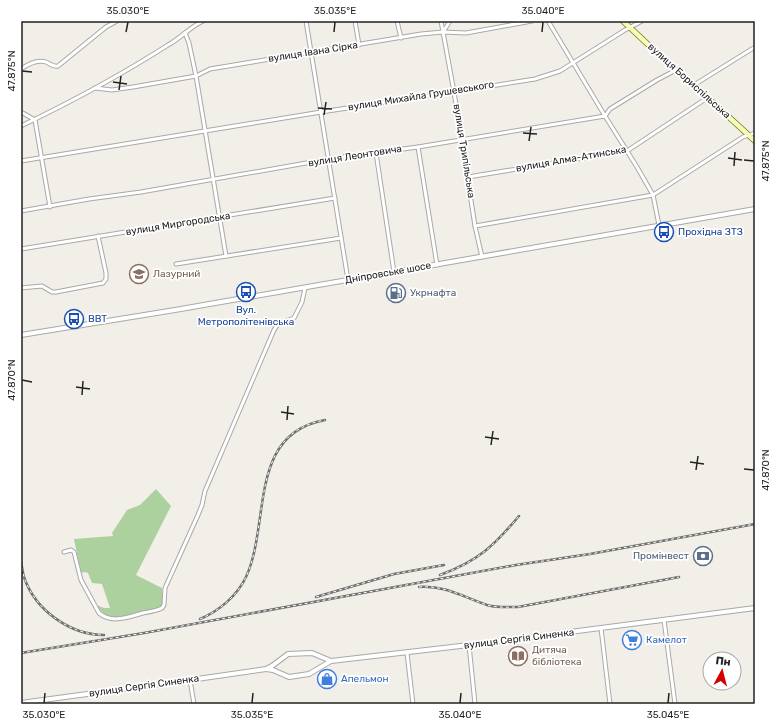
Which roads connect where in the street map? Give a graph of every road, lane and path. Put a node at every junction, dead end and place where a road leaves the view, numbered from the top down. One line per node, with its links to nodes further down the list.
1 (117, 21): 20 (street)
2 (203, 21): 14 (street)
3 (306, 21): 18 (street)
4 (355, 21): 16 (street)
5 (397, 21): 15 (street)
6 (441, 21): 13 (street, вулиця Трипільська)
7 (450, 21): 13 (street)
8 (532, 21): 13 (street, вулиця Івана Сірка)
9 (548, 21): 19 (street)
10 (623, 21): 12 (main road, вулиця Бориспільська)
11 (642, 21): 12 (street, вулиця Михайла Грушевського)
12 (630, 27): 19 (street, вулиця Михайла Грушевського); 21 (main road, вулиця Бориспільська)
13 (443, 32): 15 (street, вулиця Івана Сірка); 25 (street, вулиця Трипільська)
14 (185, 33): 22 (street); 24 (street)
15 (400, 38): 16 (street, вулиця Івана Сірка)
16 (359, 45): 18 (street, вулиця Івана Сірка)
17 (755, 47): 23 (street)
18 (312, 53): 22 (street, вулиця Івана Сірка); 28 (street)
19 (574, 63): 25 (street, вулиця Михайла Грушевського); 29 (street)
20 (21, 69)
21 (676, 70): 23 (main road, вулиця Бориспільська); 29 (street)
22 (196, 76): 24 (street, вулиця Івана Сірка); 32 (street)
23 (694, 85): 26 (main road, вулиця Бориспільська)
24 (95, 88): 30 (street)
25 (454, 92): 28 (street, вулиця Михайла Грушевського); 35 (street, вулиця Трипільська)
26 (707, 98): 34 (main road, вулиця Бориспільська); 38 (street, вулиця Алма-Атинська)
27 (21, 112): 30 (street)
28 (321, 112): 32 (street, вулиця Михайла Грушевського); 41 (street)
29 (605, 116): 35 (street, вулиця Леонтовича); 38 (street)
30 (34, 120): 31 (street); 40 (street)
31 (21, 126)
32 (205, 131): 40 (street, вулиця Михайла Грушевського); 44 (street)
33 (755, 133): 34 (street)
34 (749, 135): 36 (main road, вулиця Бориспільська); 45 (street)
35 (462, 139): 37 (street, вулиця Леонтовича); 43 (street, вулиця Трипільська)
36 (755, 141)
37 (418, 147): 39 (street, вулиця Леонтовича); 59 (street)
38 (627, 151): 43 (street, вулиця Алма-Атинська); 45 (street)
39 (376, 153): 41 (street, вулиця Леонтовича); 60 (street)
40 (41, 158): 42 (street, вулиця Михайла Грушевського); 47 (street)
41 (329, 159): 44 (street, вулиця Леонтовича); 46 (street)
42 (21, 161)
43 (468, 177): 52 (street, вулиця Трипільська)
44 (212, 179): 47 (street, вулиця Леонтовича); 50 (street)
45 (653, 195): 51 (street); 52 (street)
46 (335, 198): 50 (street, вулиця Миргородська); 54 (street)
47 (50, 207): 49 (street, вулиця Леонтовича)
48 (755, 209): 51 (street, Дніпровське шосе)
49 (21, 211)
50 (219, 217): 53 (street, вулиця Миргородська); 56 (street)
51 (659, 225): 57 (street, Дніпровське шосе)
52 (475, 226): 57 (street, вулиця Трипільська)
53 (98, 236): 55 (street, вулиця Миргородська); 62 (street)
54 (341, 238): 56 (street); 61 (street)
55 (21, 249)
56 (226, 256): 58 (street)
57 (482, 257): 59 (street, Дніпровське шосе)
58 (176, 264)
59 (437, 265): 60 (street, Дніпровське шосе)
60 (394, 272): 61 (street, Дніпровське шосе)
61 (348, 280): 63 (street, Дніпровське шосе)
62 (21, 288)
63 (305, 288): 64 (street, Дніпровське шосе); 65 (street)
64 (21, 335)
65 (64, 552)
66 (755, 608): 67 (street, вулиця Сергія Синенка)
67 (664, 620): 68 (street, вулиця Сергія Синенка); 79 (street)
68 (601, 628): 69 (street, вулиця Сергія Синенка); 78 (street)
69 (469, 645): 70 (street, вулиця Сергія Синенка); 77 (street)
70 (407, 652): 71 (street, вулиця Сергія Синенка); 76 (street)
71 (331, 661): 72 (street, вулиця Сергія Синенка); 72 (street, вулиця Сергія Синенка)
72 (266, 669): 73 (street, вулиця Сергія Синенка)
73 (190, 680): 74 (street, вулиця Сергія Синенка); 75 (street)
74 (21, 703)
75 (194, 704)
76 (414, 704)
77 (476, 704)
78 (610, 704)
79 (675, 704)

